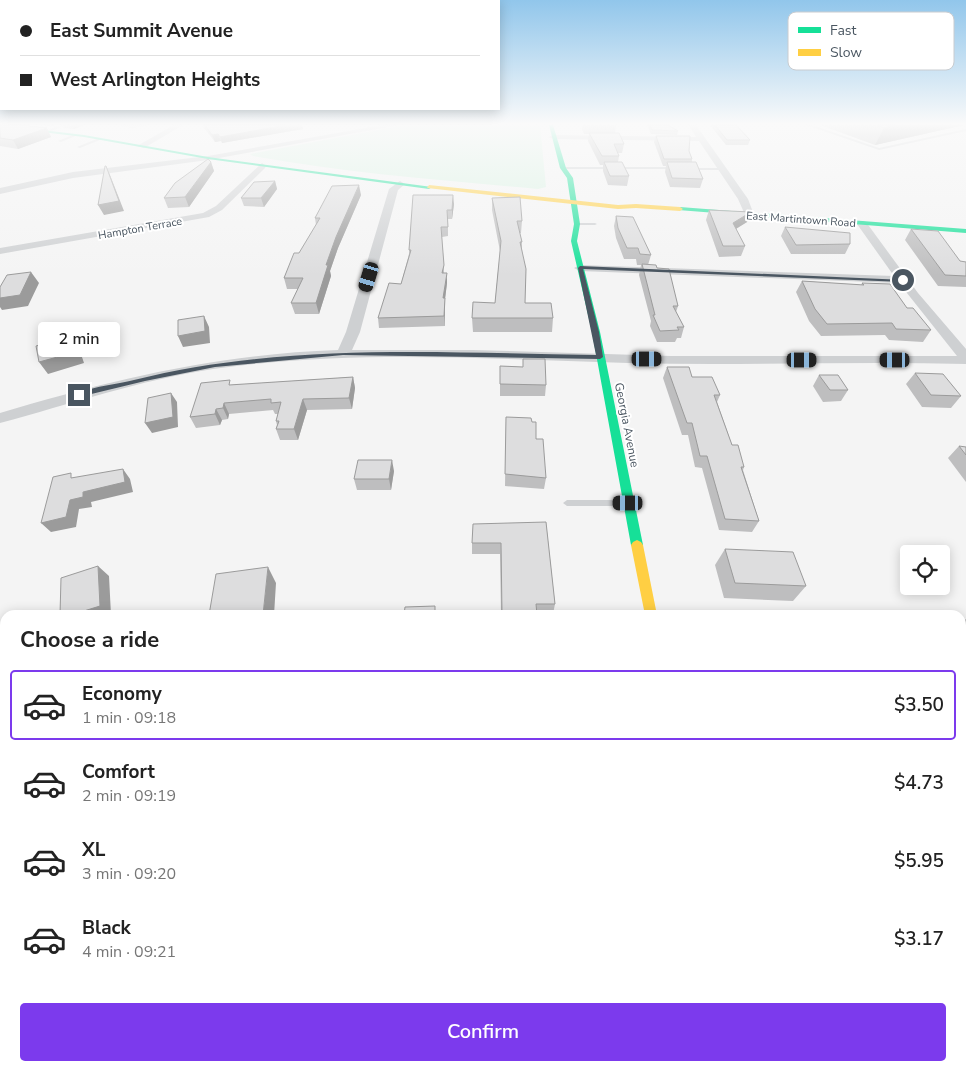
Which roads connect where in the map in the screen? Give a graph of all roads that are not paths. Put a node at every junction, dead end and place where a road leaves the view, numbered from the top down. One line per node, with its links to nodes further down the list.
1 (70, 175): 8 (street)
2 (253, 175): 17 (street, Hampton Terrace)
3 (331, 175): 7 (main road, East Martintown Road)
4 (562, 175): 9 (main road)
5 (568, 175): 10 (main road, Georgia Avenue)
6 (727, 175): 12 (street)
7 (400, 184): 9 (main road, East Martintown Road); 20 (street)
8 (0, 190)
9 (558, 192): 10 (main road, East Martintown Road); 11 (main road)
10 (573, 200): 12 (main road, East Martintown Road); 15 (main road, Georgia Avenue)
11 (560, 215)
12 (749, 215): 14 (main road, East Martintown Road)
13 (595, 224): 15 (lane)
14 (862, 224): 16 (main road, East Martintown Road); 19 (street)
15 (571, 227): 18 (main road, Georgia Avenue)
16 (966, 231)
17 (0, 251)
18 (580, 268): 19 (street); 21 (main road, Georgia Avenue)
19 (903, 280): 22 (street)
20 (343, 354): 21 (street); 23 (street)
21 (600, 357): 22 (street); 25 (main road, Georgia Avenue)
22 (966, 359)
23 (0, 418)
24 (567, 503): 25 (lane)
25 (628, 503): 26 (main road, Georgia Avenue)
26 (650, 610)

